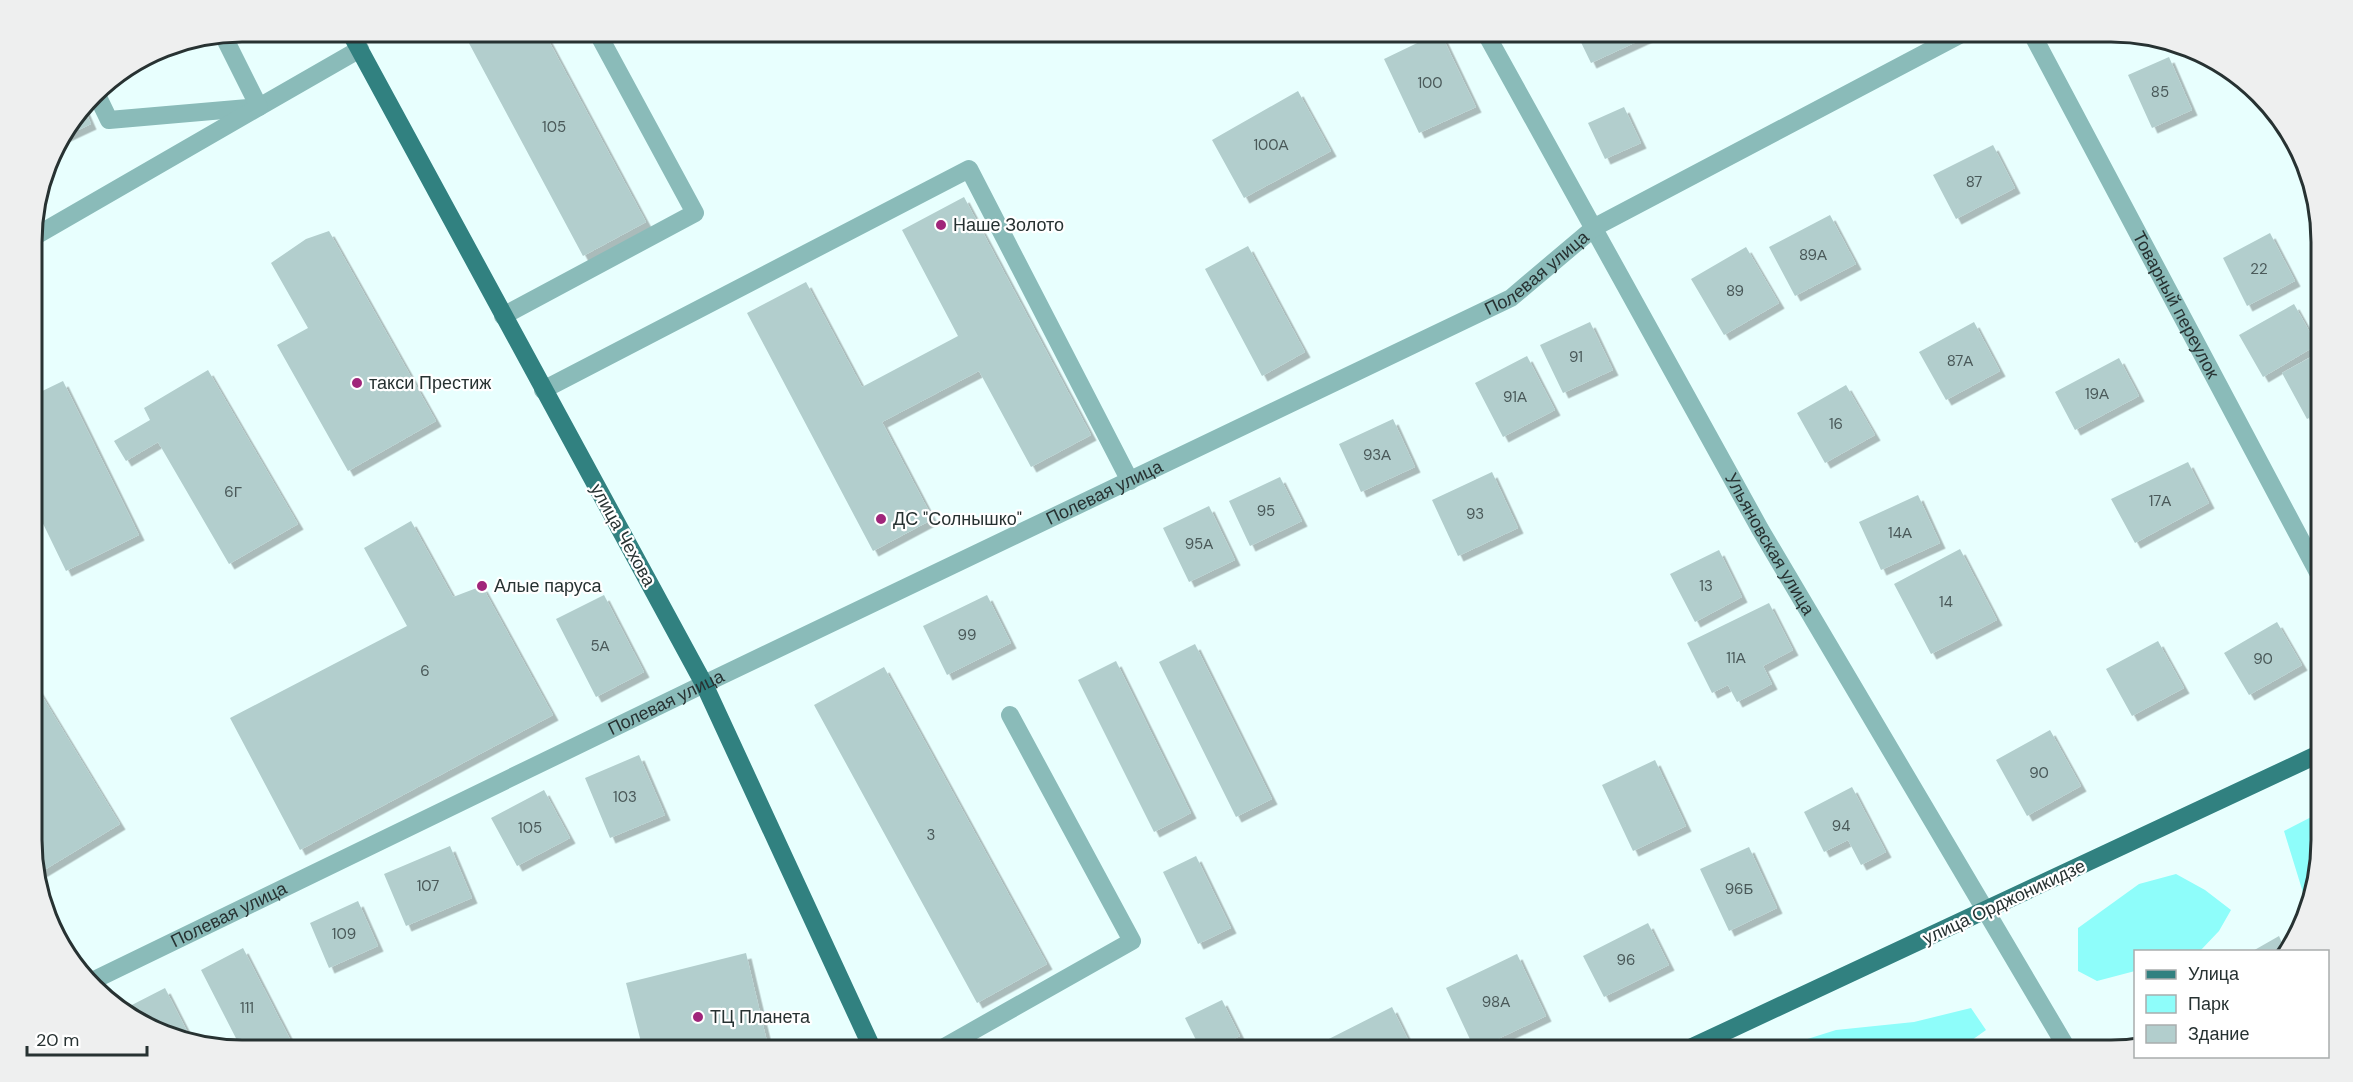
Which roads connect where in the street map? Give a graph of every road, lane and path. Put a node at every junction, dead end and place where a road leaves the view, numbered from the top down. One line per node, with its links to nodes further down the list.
1 (356, 42): 7 (main road, улица Чехова)
2 (602, 42): 12 (street)
3 (1491, 42): 10 (street, Ульяновская улица)
4 (1946, 42): 10 (street, Полевая улица)
5 (2036, 42): 15 (street, Товарный переулок)
6 (227, 43): 9 (street)
7 (360, 50): 9 (street); 12 (main road, улица Чехова)
8 (100, 102): 9 (street)
9 (260, 107): 11 (street)
10 (1595, 227): 14 (street, Полевая улица); 19 (street, Ульяновская улица)
11 (42, 232)
12 (503, 316): 13 (main road, улица Чехова)
13 (543, 390): 14 (street); 16 (main road, улица Чехова)
14 (1130, 481): 16 (street, Полевая улица)
15 (2311, 559)
16 (704, 684): 20 (street, Полевая улица); 21 (main road, улица Чехова)
17 (1010, 715): 22 (street)
18 (2311, 758): 19 (main road, улица Орджоникидзе)
19 (1985, 911): 23 (main road, улица Орджоникидзе); 24 (street, Ульяновская улица)
20 (97, 979)
21 (868, 1040)
22 (957, 1040)
23 (1708, 1040)
24 (2062, 1040)

